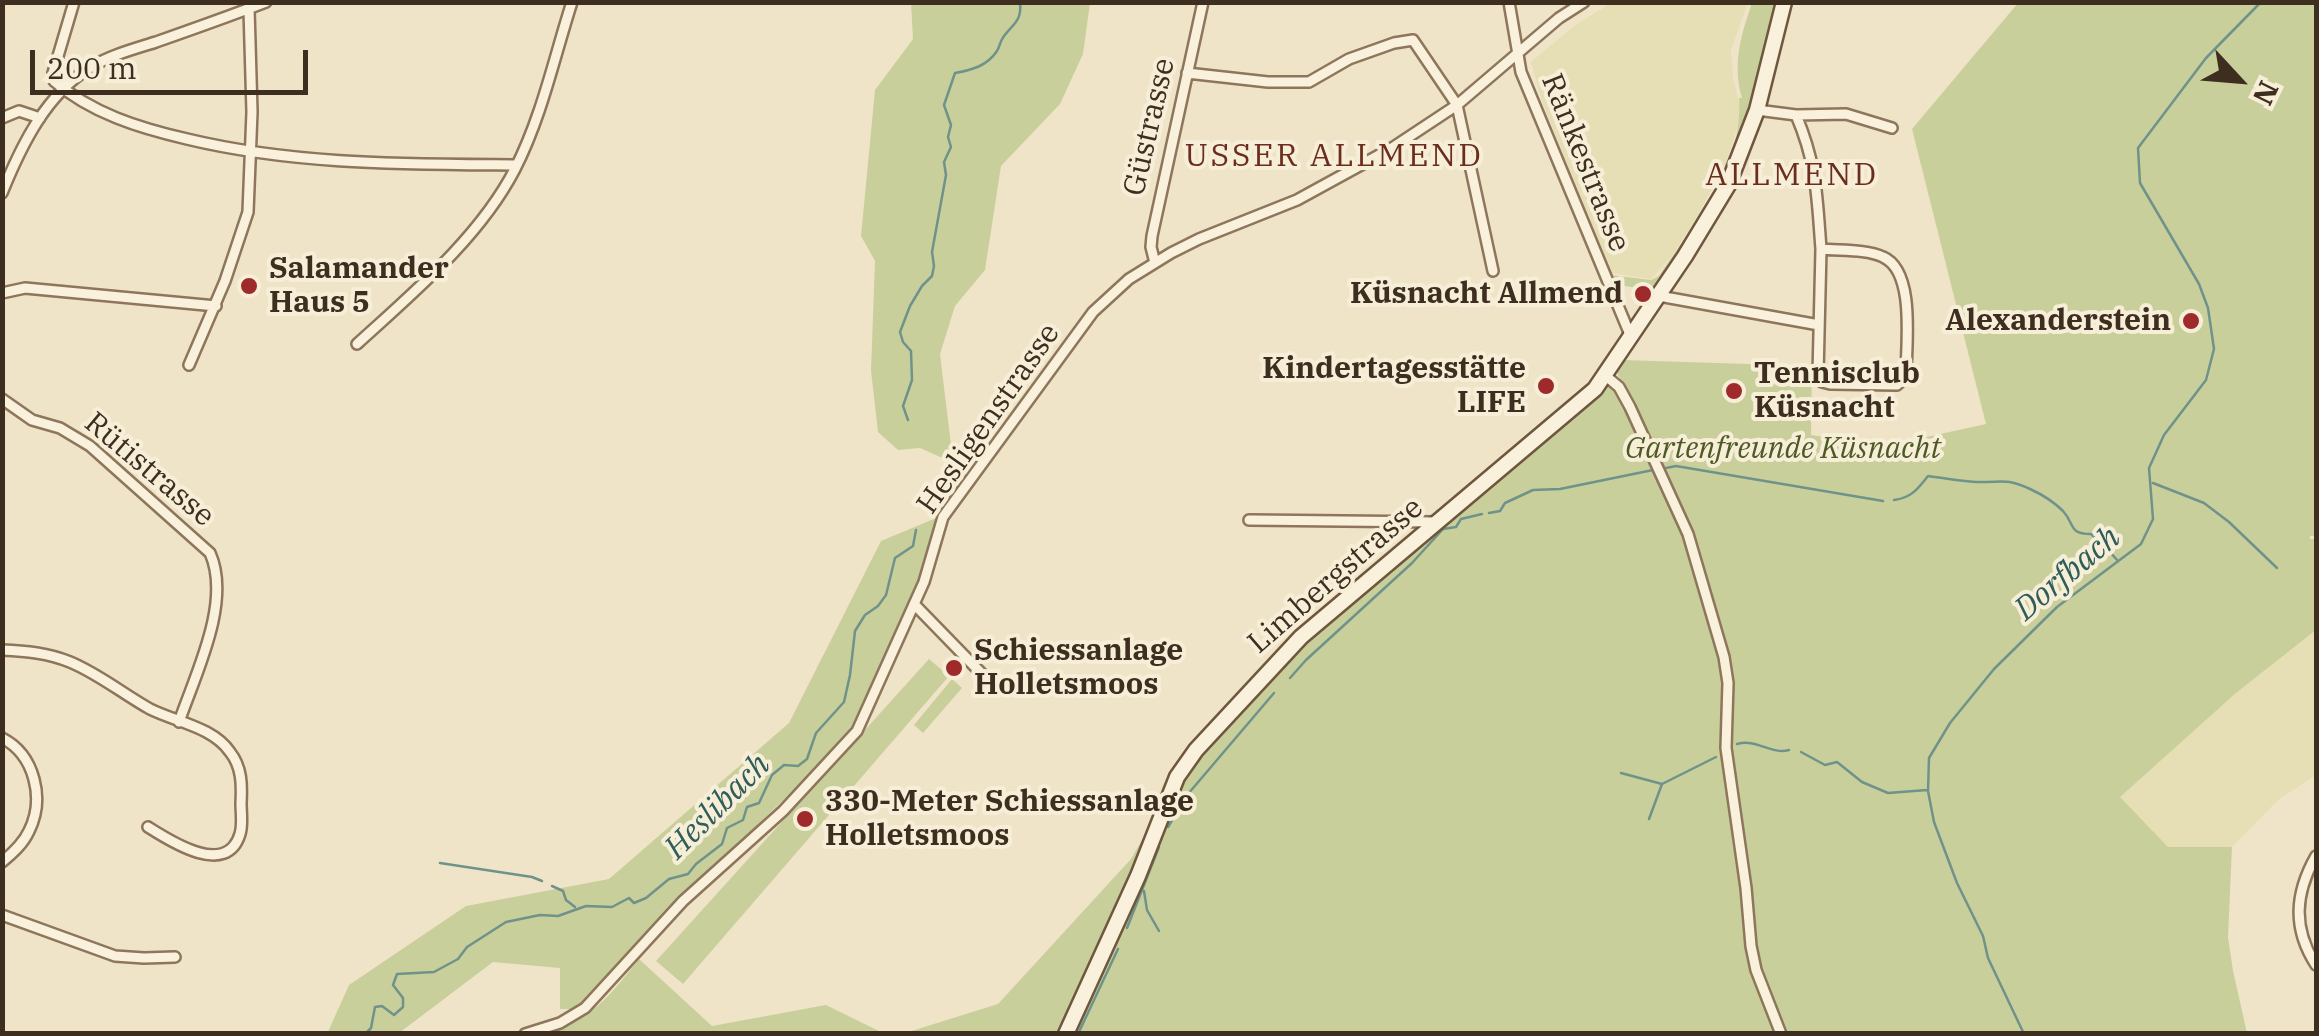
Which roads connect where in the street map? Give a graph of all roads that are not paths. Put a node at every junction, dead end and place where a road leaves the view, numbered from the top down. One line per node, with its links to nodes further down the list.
1 (74, 2): 11 (street)
2 (266, 2): 8 (street)
3 (572, 2): 19 (street)
4 (1204, 2): 10 (street, Güstrasse)
5 (1509, 2): 9 (street, Ränkestrasse)
6 (1584, 2): 9 (street, Hesligenstrasse)
7 (1784, 2): 13 (street, Limbergstrasse)
8 (248, 9): 11 (street); 18 (street)
9 (1516, 56): 12 (street, Hesligenstrasse); 28 (street, Ränkestrasse)
10 (1187, 73): 12 (street); 22 (street, Güstrasse)
11 (64, 90): 16 (street); 18 (street)
12 (1457, 105): 22 (street, Hesligenstrasse); 23 (street)
13 (1758, 110): 14 (street); 25 (street, Limbergstrasse)
14 (1796, 115): 17 (street); 21 (street)
15 (2, 118): 16 (street)
16 (40, 118): 20 (street)
17 (1892, 128)
18 (250, 152): 19 (street); 26 (street)
19 (517, 164): 29 (street)
20 (2, 192)
21 (1820, 249): 27 (street); 27 (street)
22 (1155, 263): 35 (street, Hesligenstrasse)
23 (1492, 271)
24 (2, 293): 26 (street)
25 (1659, 296): 27 (street); 28 (street, Limbergstrasse)
26 (216, 306): 30 (street)
27 (1820, 324)
28 (1632, 338): 31 (street, Limbergstrasse)
29 (357, 344)
30 (188, 365)
31 (1606, 376): 34 (street, Limbergstrasse); 48 (street)
32 (2, 398): 38 (street, Rütistrasse)
33 (1249, 520): 34 (street)
34 (1439, 522): 47 (street, Limbergstrasse)
35 (914, 604): 37 (street); 46 (street, Hesligenstrasse)
36 (2, 650): 38 (street)
37 (983, 675)
38 (180, 722): 40 (street)
39 (2, 738): 42 (street)
40 (148, 827)
41 (2316, 856): 45 (street)
42 (2, 862)
43 (2, 915): 44 (street)
44 (175, 957)
45 (2316, 965)
46 (525, 1034)
47 (1066, 1034)
48 (1781, 1034)

